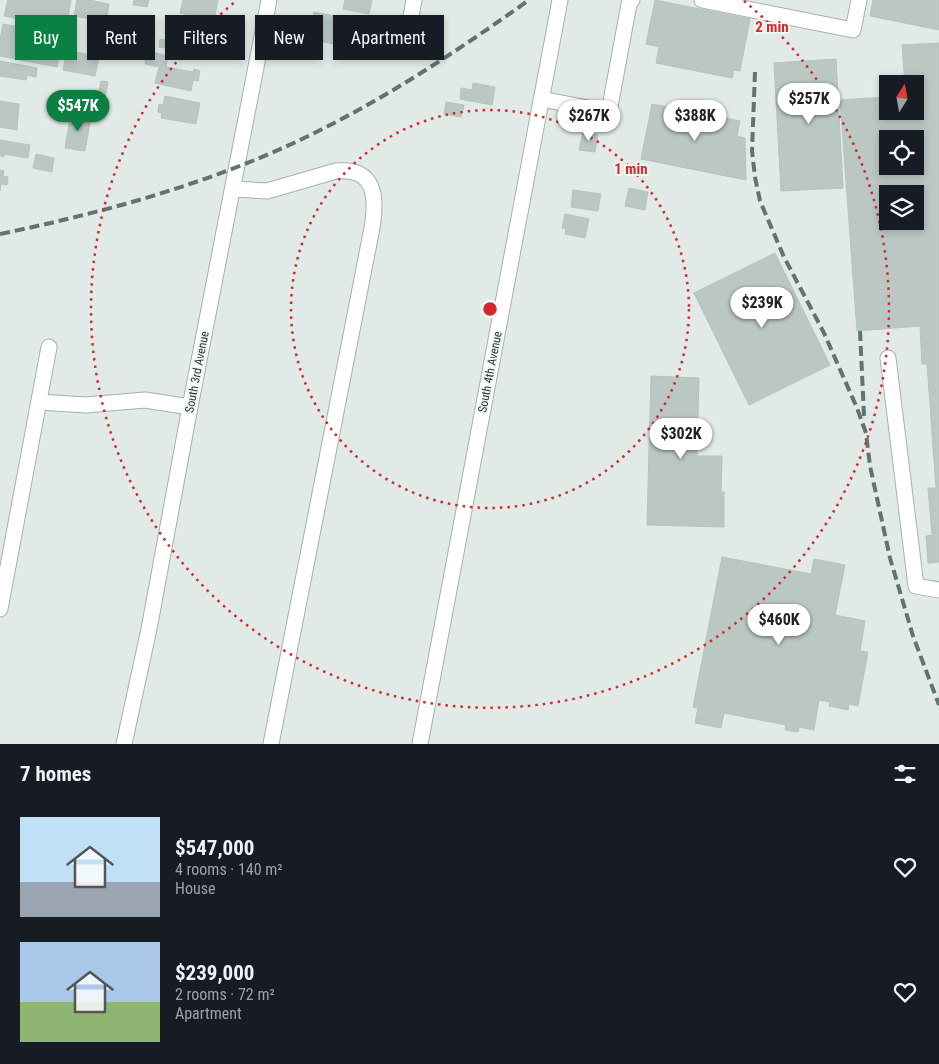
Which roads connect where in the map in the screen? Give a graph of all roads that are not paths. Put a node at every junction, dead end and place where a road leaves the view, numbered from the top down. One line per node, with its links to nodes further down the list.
1 (269, 0): 9 (street, South 3rd Avenue)
2 (414, 0): 7 (street)
3 (560, 0): 8 (street, South 4th Avenue)
4 (632, 0): 8 (street)
5 (702, 0): 6 (street)
6 (859, 0)
7 (411, 15)
8 (541, 99): 18 (street, South 4th Avenue)
9 (233, 189): 13 (street, South 3rd Avenue); 17 (street)
10 (49, 347): 12 (street)
11 (888, 358): 14 (street)
12 (39, 402): 13 (street); 15 (street)
13 (190, 407): 16 (street, South 3rd Avenue)
14 (939, 590)
15 (0, 609)
16 (124, 744)
17 (271, 744)
18 (420, 744)

